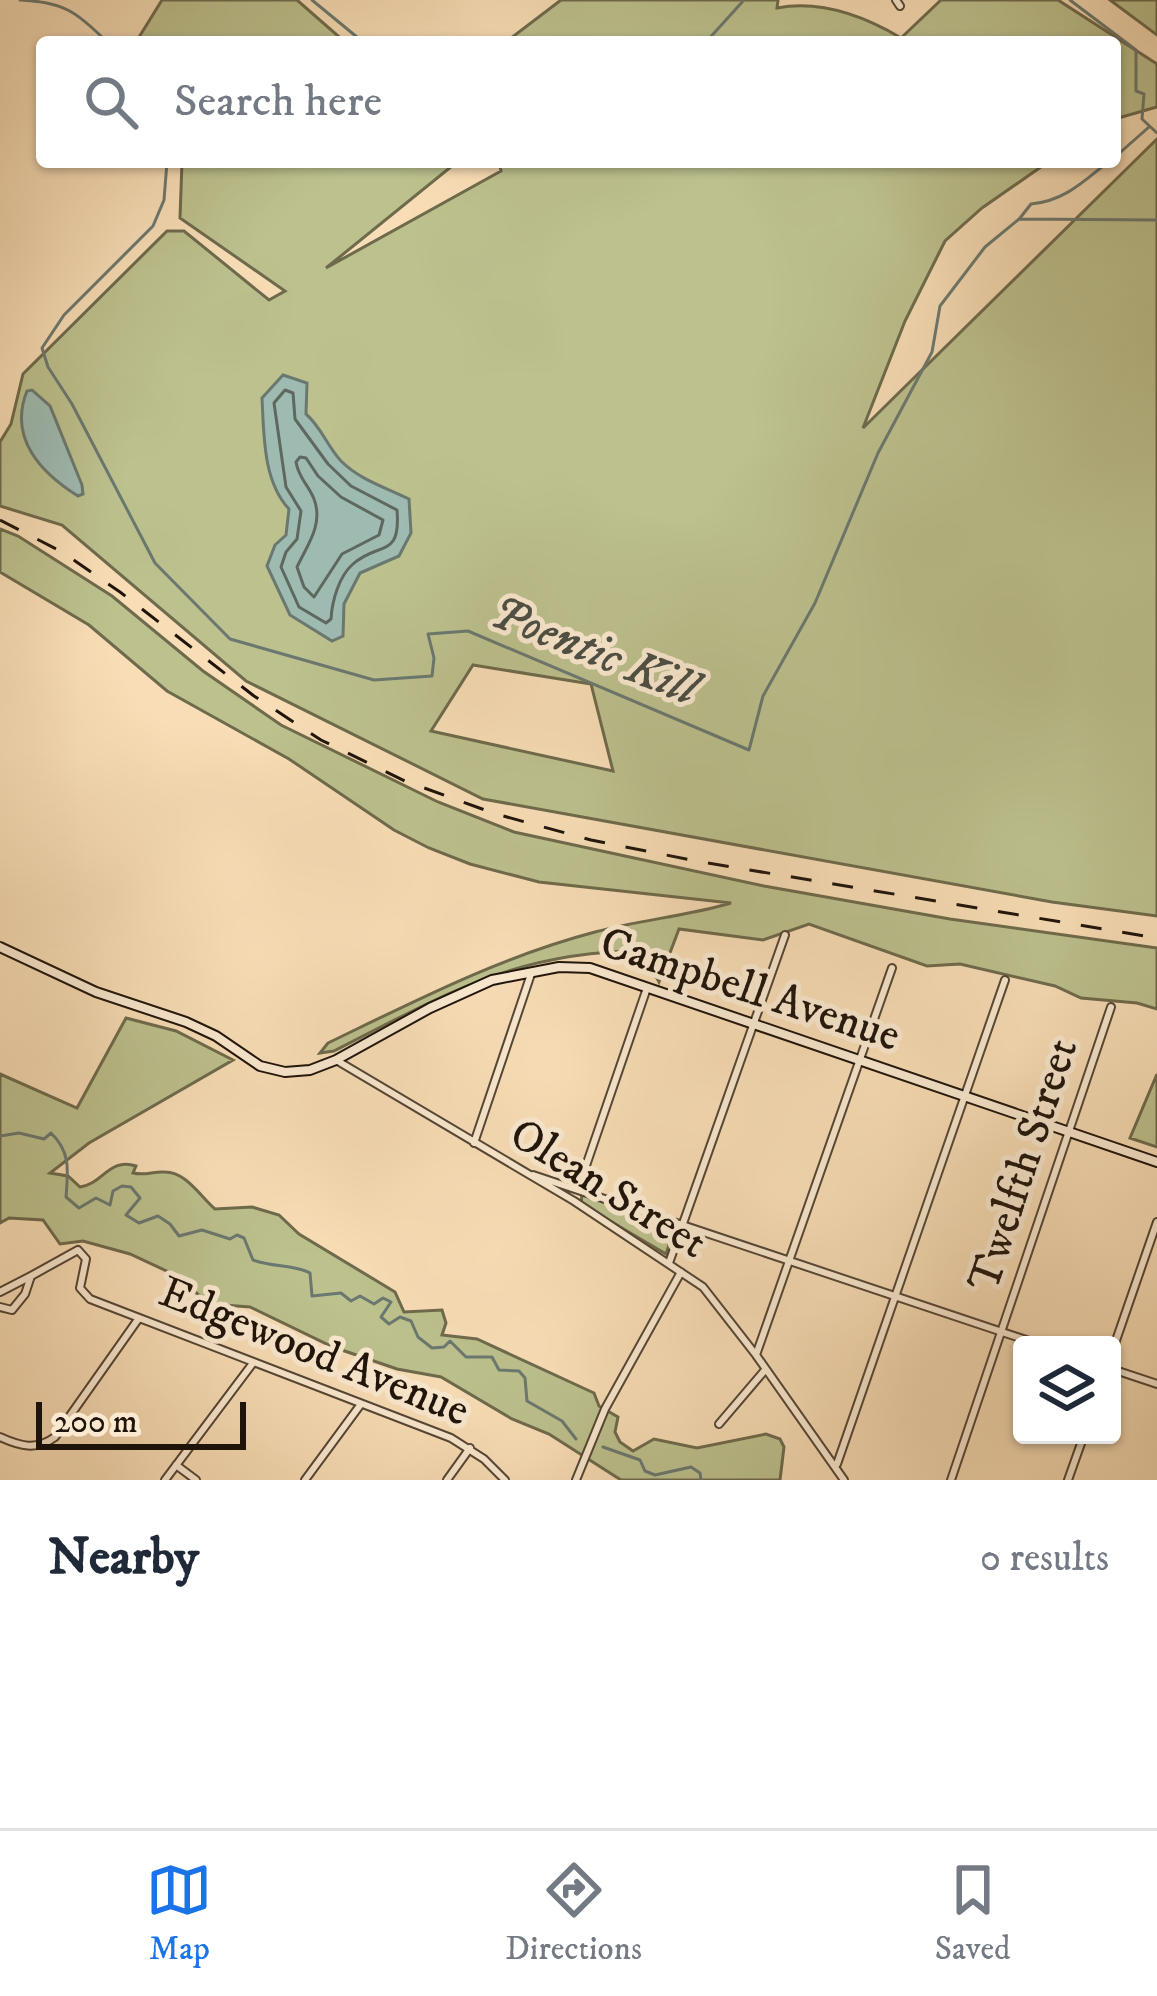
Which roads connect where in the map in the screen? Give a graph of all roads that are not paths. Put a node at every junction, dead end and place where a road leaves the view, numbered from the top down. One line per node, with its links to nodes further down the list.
1 (785, 935): 8 (street)
2 (0, 947): 10 (street, Campbell Avenue)
3 (892, 968): 9 (street)
4 (532, 970): 6 (street, Campbell Avenue); 10 (street, Campbell Avenue); 13 (street)
5 (1005, 980): 11 (street)
6 (647, 988): 8 (street, Campbell Avenue); 16 (street)
7 (1112, 1007): 12 (street, Twelfth Street)
8 (752, 1023): 9 (street, Campbell Avenue); 19 (street)
9 (860, 1059): 11 (street, Campbell Avenue); 20 (street)
10 (336, 1060): 13 (street, Olean Street)
11 (965, 1096): 12 (street, Campbell Avenue); 25 (street)
12 (1068, 1132): 14 (street, Campbell Avenue); 28 (street, Twelfth Street)
13 (474, 1144): 15 (street, Olean Street)
14 (1157, 1162)
15 (518, 1170): 16 (street); 17 (street, Olean Street)
16 (578, 1188): 17 (street); 19 (street)
17 (574, 1201): 21 (street, Olean Street)
18 (1157, 1222): 30 (street)
19 (684, 1224): 20 (street); 21 (street)
20 (791, 1261): 25 (street); 31 (street)
21 (669, 1263): 22 (street, Olean Street)
22 (681, 1272): 31 (street, Olean Street); 48 (street)
23 (31, 1276): 24 (street); 26 (street); 27 (street, Edgewood Avenue)
24 (0, 1292)
25 (896, 1297): 28 (street); 42 (street)
26 (0, 1307)
27 (139, 1318): 32 (street, Edgewood Avenue); 38 (street)
28 (1003, 1332): 29 (street); 50 (street, Twelfth Street)
29 (1015, 1336)
30 (1118, 1336)
31 (756, 1355): 33 (street, Olean Street)
32 (253, 1363): 36 (street, Edgewood Avenue); 41 (street)
33 (766, 1370): 37 (street); 42 (street, Olean Street)
34 (1121, 1372): 35 (street)
35 (1157, 1384)
36 (361, 1404): 40 (street, Edgewood Avenue); 45 (street)
37 (719, 1424)
38 (0, 1437)
39 (1081, 1444): 51 (street)
40 (470, 1448): 46 (street); 47 (street, Edgewood Avenue)
41 (176, 1465): 43 (street); 44 (street)
42 (837, 1465): 49 (street, Olean Street)
43 (165, 1480)
44 (196, 1480)
45 (305, 1480)
46 (447, 1480)
47 (505, 1480)
48 (576, 1480)
49 (844, 1480)
50 (951, 1480)
51 (1069, 1480)

